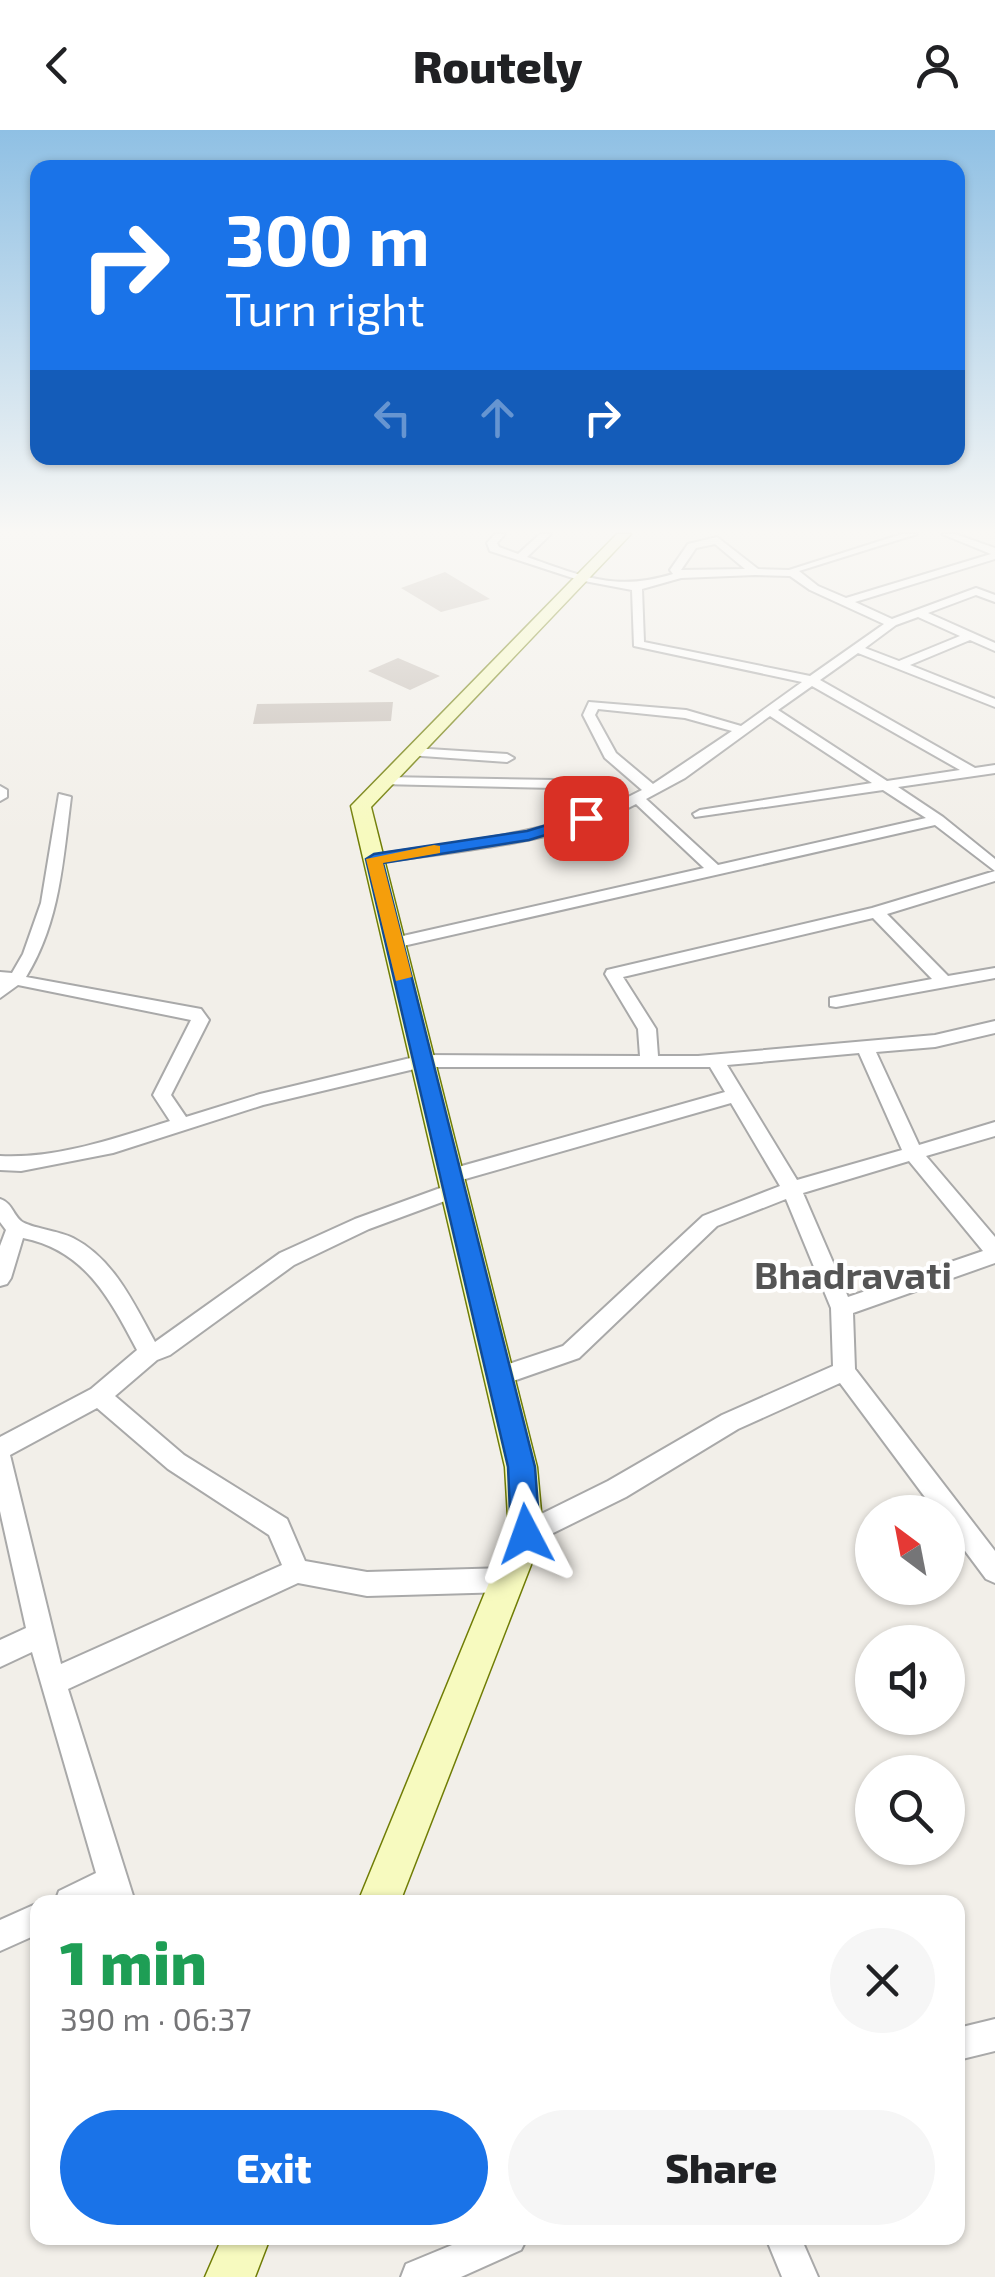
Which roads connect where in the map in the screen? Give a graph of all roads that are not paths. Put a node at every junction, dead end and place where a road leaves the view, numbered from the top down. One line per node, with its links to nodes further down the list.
1 (527, 634): 13 (street)
2 (638, 634): 9 (street)
3 (876, 634): 7 (street)
4 (966, 634): 5 (street)
5 (970, 636): 6 (street); 8 (street)
6 (995, 647)
7 (856, 648): 8 (street); 9 (street)
8 (899, 665): 10 (street)
9 (810, 680): 11 (street); 16 (street)
10 (995, 702)
11 (769, 710): 12 (street); 19 (street)
12 (742, 730): 20 (street); 20 (street)
13 (413, 752): 14 (street); 17 (street)
14 (507, 758)
15 (995, 769): 16 (street)
16 (973, 772): 19 (street)
17 (385, 781): 18 (street); 24 (street)
18 (555, 784)
19 (885, 785): 22 (street); 23 (street)
20 (644, 794): 24 (street); 26 (street)
21 (64, 798): 31 (street)
22 (700, 814)
23 (938, 820): 25 (street); 26 (street)
24 (374, 859): 29 (street)
25 (995, 867)
26 (714, 870): 29 (street)
27 (995, 876): 28 (street)
28 (876, 912): 32 (street); 39 (street)
29 (394, 943): 38 (street)
30 (995, 973): 32 (street)
31 (10, 978): 33 (street); 41 (street)
32 (942, 980): 34 (street)
33 (0, 992)
34 (836, 1002)
35 (995, 1026): 36 (street)
36 (864, 1047): 37 (street); 43 (street)
37 (716, 1061): 39 (street); 40 (street)
38 (423, 1062): 39 (street); 41 (street); 45 (street)
39 (648, 1062)
40 (736, 1095): 45 (street); 46 (street)
41 (182, 1125): 44 (street)
42 (995, 1129): 43 (street)
43 (914, 1155): 46 (street); 49 (street)
44 (0, 1163)
45 (452, 1183): 52 (street); 54 (street)
46 (792, 1189): 51 (street); 54 (street)
47 (0, 1206): 48 (street)
48 (16, 1229): 50 (street); 52 (street)
49 (995, 1253): 51 (street)
50 (0, 1278)
51 (842, 1308): 53 (street)
52 (150, 1353): 55 (street)
53 (844, 1371): 58 (street); 60 (street)
54 (500, 1377): 58 (street)
55 (100, 1396): 56 (street); 59 (street)
56 (0, 1449)
57 (0, 1458): 62 (street)
58 (526, 1534): 61 (street)
59 (297, 1570): 61 (street); 64 (street)
60 (995, 1571)
61 (507, 1580): 66 (street)
62 (40, 1635): 63 (street); 64 (street)
63 (0, 1654)
64 (52, 1682): 65 (street)
65 (117, 1892)
66 (382, 1895)
67 (30, 1922): 68 (street)
68 (0, 1936)
69 (995, 2034): 70 (street)
70 (965, 2042)
71 (493, 2245): 73 (street)
72 (787, 2245): 74 (street)
73 (419, 2277)
74 (800, 2277)

